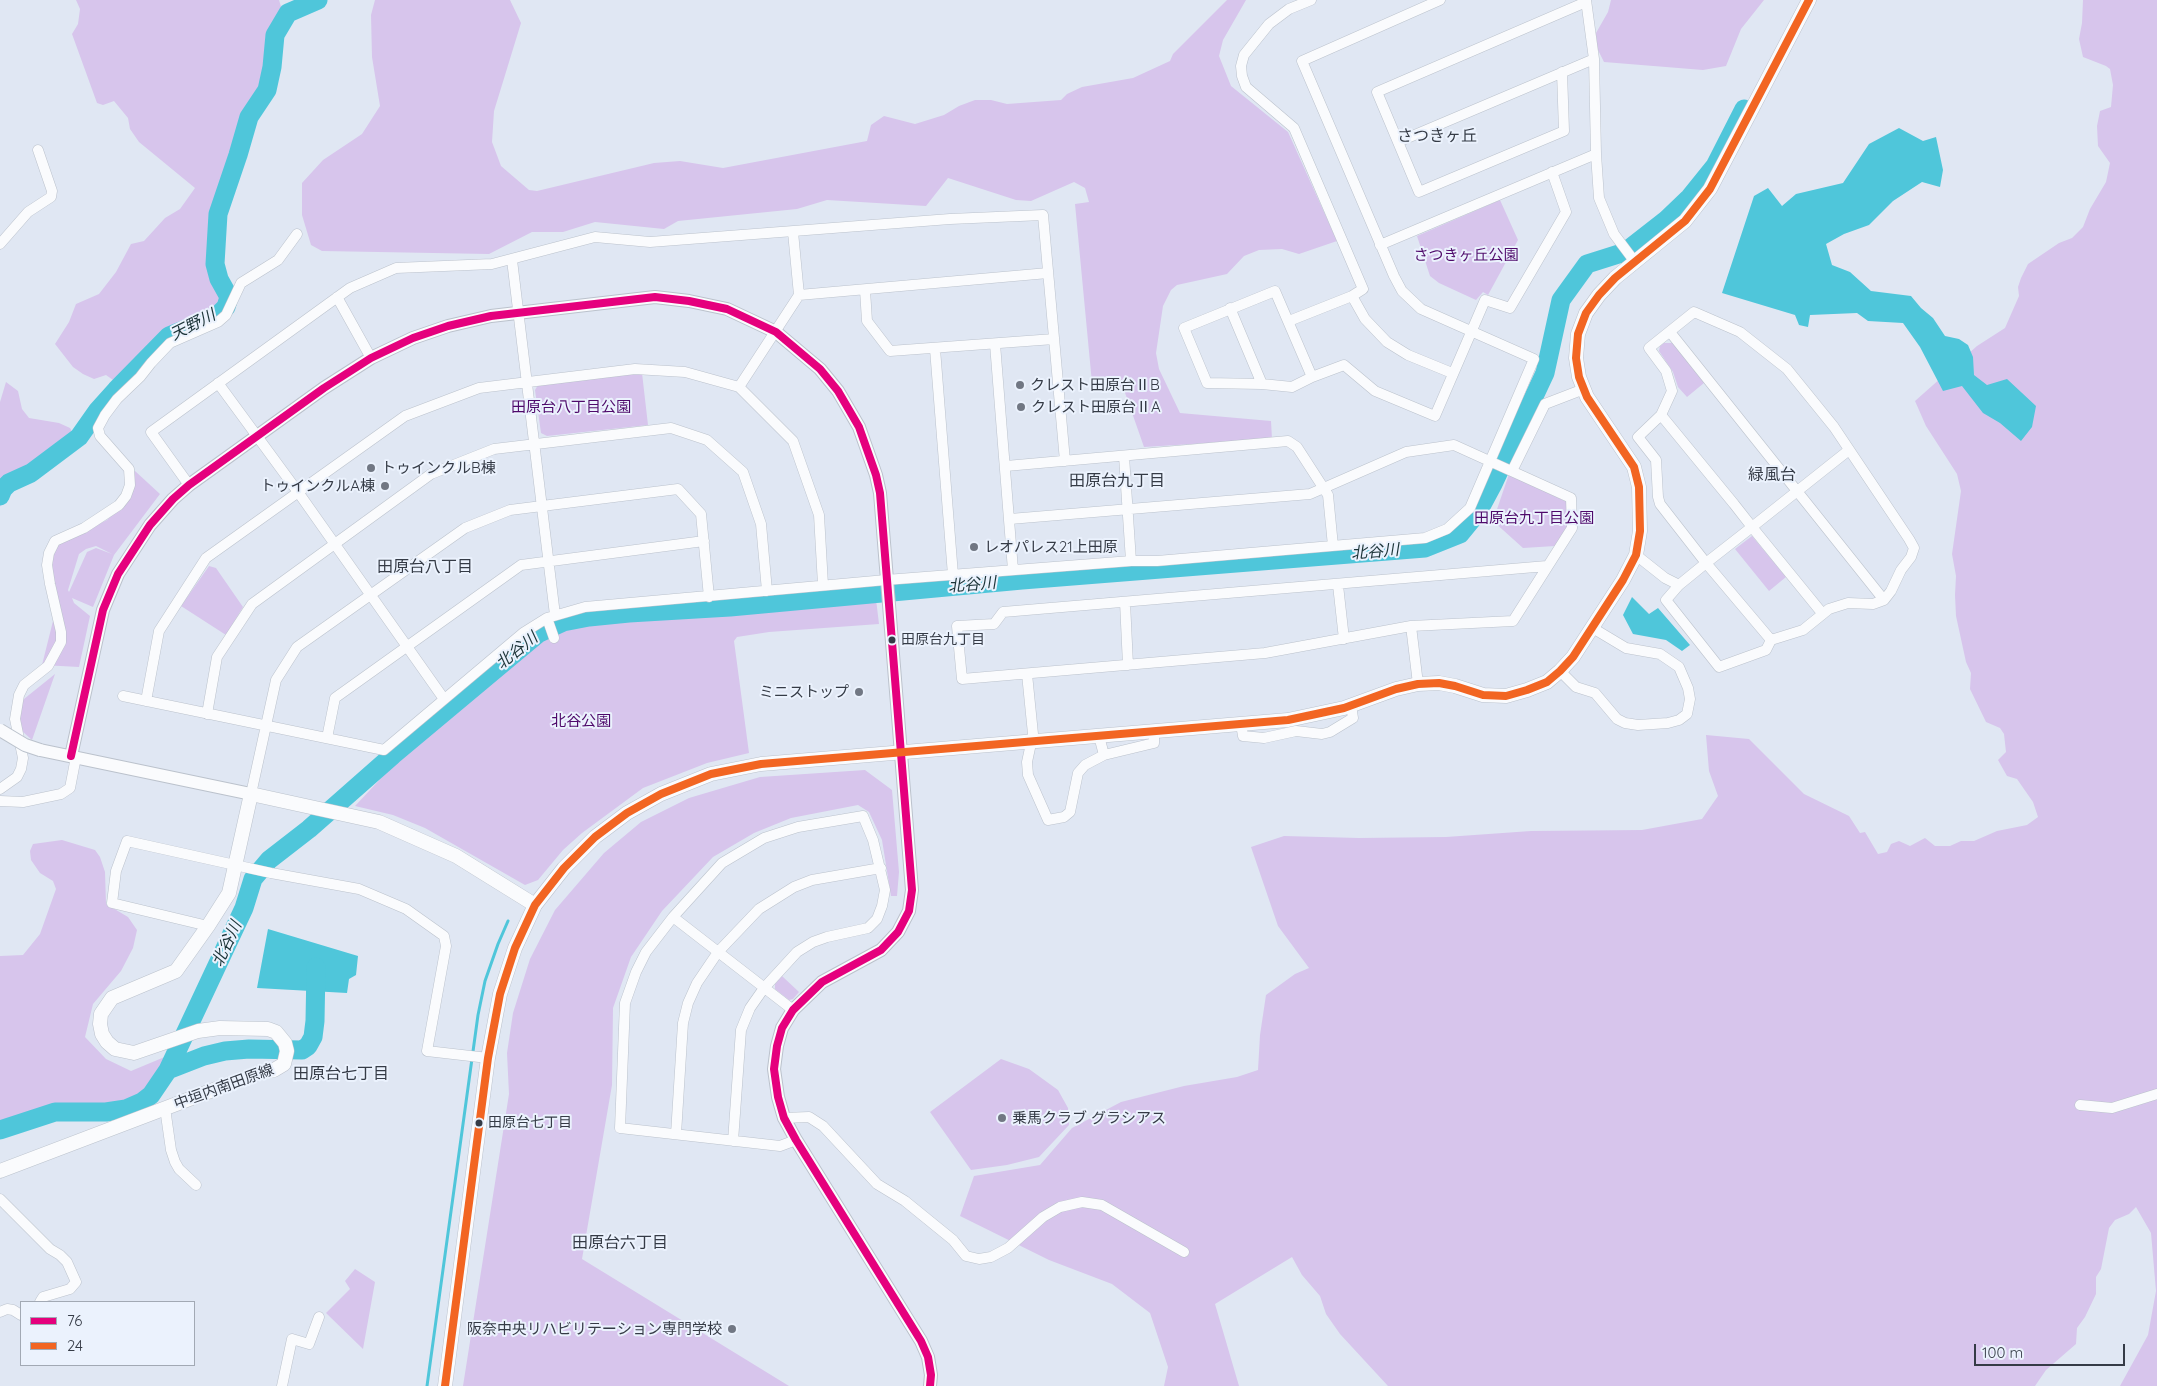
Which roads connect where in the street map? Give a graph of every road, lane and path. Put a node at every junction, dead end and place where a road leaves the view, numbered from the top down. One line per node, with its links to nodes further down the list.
1 (1311, 0): 20 (street)
2 (1439, 0): 14 (street)
3 (1809, 0): 16 (main road)
4 (1586, 1): 5 (street); 7 (street)
5 (1594, 59): 6 (street); 9 (street)
6 (1562, 72): 7 (street); 7 (street)
7 (1398, 142)
8 (38, 150): 13 (street)
9 (1596, 154): 10 (street); 16 (street)
10 (1552, 172): 14 (street); 25 (street)
11 (793, 232): 15 (street); 17 (street); 19 (street)
12 (297, 234): 102 (street)
13 (0, 244)
14 (1380, 244): 25 (street)
15 (512, 260): 21 (street); 23 (street)
16 (1634, 262): 38 (main road)
17 (1048, 273): 18 (street); 28 (street)
18 (865, 290): 19 (street); 30 (street)
19 (799, 295): 26 (street)
20 (1352, 296): 24 (street); 32 (street)
21 (337, 297): 31 (street); 35 (street)
22 (1230, 308): 24 (street); 36 (street); 36 (street)
23 (518, 313): 26 (street); 31 (street); 34 (street)
24 (1289, 321): 33 (street)
25 (1471, 330): 32 (street); 45 (street)
26 (776, 332): 37 (street); 66 (street)
27 (1670, 332): 39 (street); 42 (street); 51 (street)
28 (1054, 339): 29 (street); 44 (street)
29 (995, 344): 30 (street); 46 (street)
30 (935, 349): 65 (street)
31 (371, 358): 40 (street)
32 (1452, 373): 33 (street)
33 (1312, 377): 36 (street)
34 (527, 382): 37 (street); 41 (street); 50 (street)
35 (218, 383): 40 (street); 48 (street)
36 (1262, 384)
37 (738, 387): 67 (street)
38 (1584, 389): 47 (street); 59 (main road)
39 (1661, 415): 55 (street); 62 (street)
40 (256, 437): 48 (street); 50 (street)
41 (535, 444): 52 (street); 57 (street); 70 (street)
42 (1849, 450): 51 (street); 73 (street)
43 (1124, 456): 44 (street); 49 (street); 53 (street)
44 (1065, 461): 46 (street)
45 (1491, 461): 47 (street); 49 (street); 58 (street)
46 (1006, 466): 54 (street)
47 (1512, 470): 63 (street)
48 (189, 485): 101 (street)
49 (1325, 489): 53 (street); 58 (street)
50 (298, 492): 57 (street); 89 (street)
51 (1797, 492): 55 (street); 73 (street)
52 (543, 506): 56 (street); 60 (street); 71 (street)
53 (1127, 510): 54 (street); 61 (street)
54 (1010, 519): 64 (street)
55 (1752, 527): 62 (street); 75 (street)
56 (704, 541): 60 (street); 72 (street)
57 (334, 544): 71 (street); 91 (street)
58 (1333, 546): 61 (street)
59 (1636, 555): 69 (street); 78 (main road)
60 (549, 560): 76 (street); 82 (street)
61 (1131, 561): 64 (street)
62 (1706, 563): 69 (street); 81 (street)
63 (1548, 566): 68 (street); 77 (street)
64 (1013, 570): 65 (street)
65 (953, 575): 66 (street)
66 (887, 583): 67 (street); 99 (street)
67 (823, 585): 70 (street)
68 (1338, 585): 74 (street); 80 (street)
69 (1679, 585): 81 (street)
70 (766, 591): 72 (street)
71 (371, 594): 82 (street); 93 (street)
72 (709, 597): 76 (street)
73 (1884, 600): 75 (street)
74 (1124, 602): 83 (street); 85 (street)
75 (1822, 613): 81 (street)
76 (550, 618): 79 (street); 88 (street)
77 (1411, 626): 80 (street); 86 (street)
78 (1591, 627): 84 (main road); 84 (street)
79 (554, 638)
80 (1344, 639): 83 (street)
81 (1771, 640)
82 (407, 647): 88 (street); 97 (street)
83 (1128, 665): 85 (street)
84 (1560, 671): 86 (main road)
85 (1027, 674): 98 (street)
86 (1418, 684): 90 (main road)
87 (123, 696): 89 (street)
88 (444, 699): 97 (street)
89 (146, 701): 91 (street)
90 (1351, 705): 92 (main road); 92 (street)
91 (207, 714): 93 (street)
92 (1241, 724): 95 (main road)
93 (266, 727): 97 (street); 103 (street)
94 (0, 730): 101 (street, bridge)
95 (1154, 732): 96 (main road); 100 (street)
96 (1099, 736): 98 (main road); 100 (street)
97 (326, 738)
98 (1032, 741): 99 (main road); 100 (street)
99 (902, 752): 107 (main road); 112 (street)
100 (1104, 755)
101 (74, 757): 103 (street); 104 (street)
102 (0, 789)
103 (252, 794): 105 (main road, 中垣内南田原線); 107 (main road)
104 (0, 801)
105 (236, 864): 109 (main road, 中垣内南田原線); 109 (street); 113 (street)
106 (881, 868): 108 (street); 110 (street); 111 (street)
107 (535, 905): 113 (main road)
108 (673, 917): 110 (street); 118 (street)
109 (208, 926): 116 (main road, 中垣内南田原線)
110 (718, 952): 111 (street); 118 (street)
111 (764, 988): 112 (street); 120 (street)
112 (793, 1010): 117 (street)
113 (488, 1058): 130 (main road)
114 (2157, 1094): 115 (street)
115 (2080, 1105)
116 (165, 1108): 121 (main road, 中垣内南田原線); 122 (street)
117 (784, 1118): 119 (street); 124 (street)
118 (676, 1134): 120 (street)
119 (796, 1140): 120 (street); 131 (street)
120 (733, 1141)
121 (0, 1171)
122 (196, 1185)
123 (0, 1199): 125 (street)
124 (1184, 1252)
125 (41, 1301)
126 (0, 1312): 127 (street)
127 (20, 1314)
128 (318, 1317): 129 (street)
129 (282, 1386)
130 (444, 1386)
131 (930, 1386)

